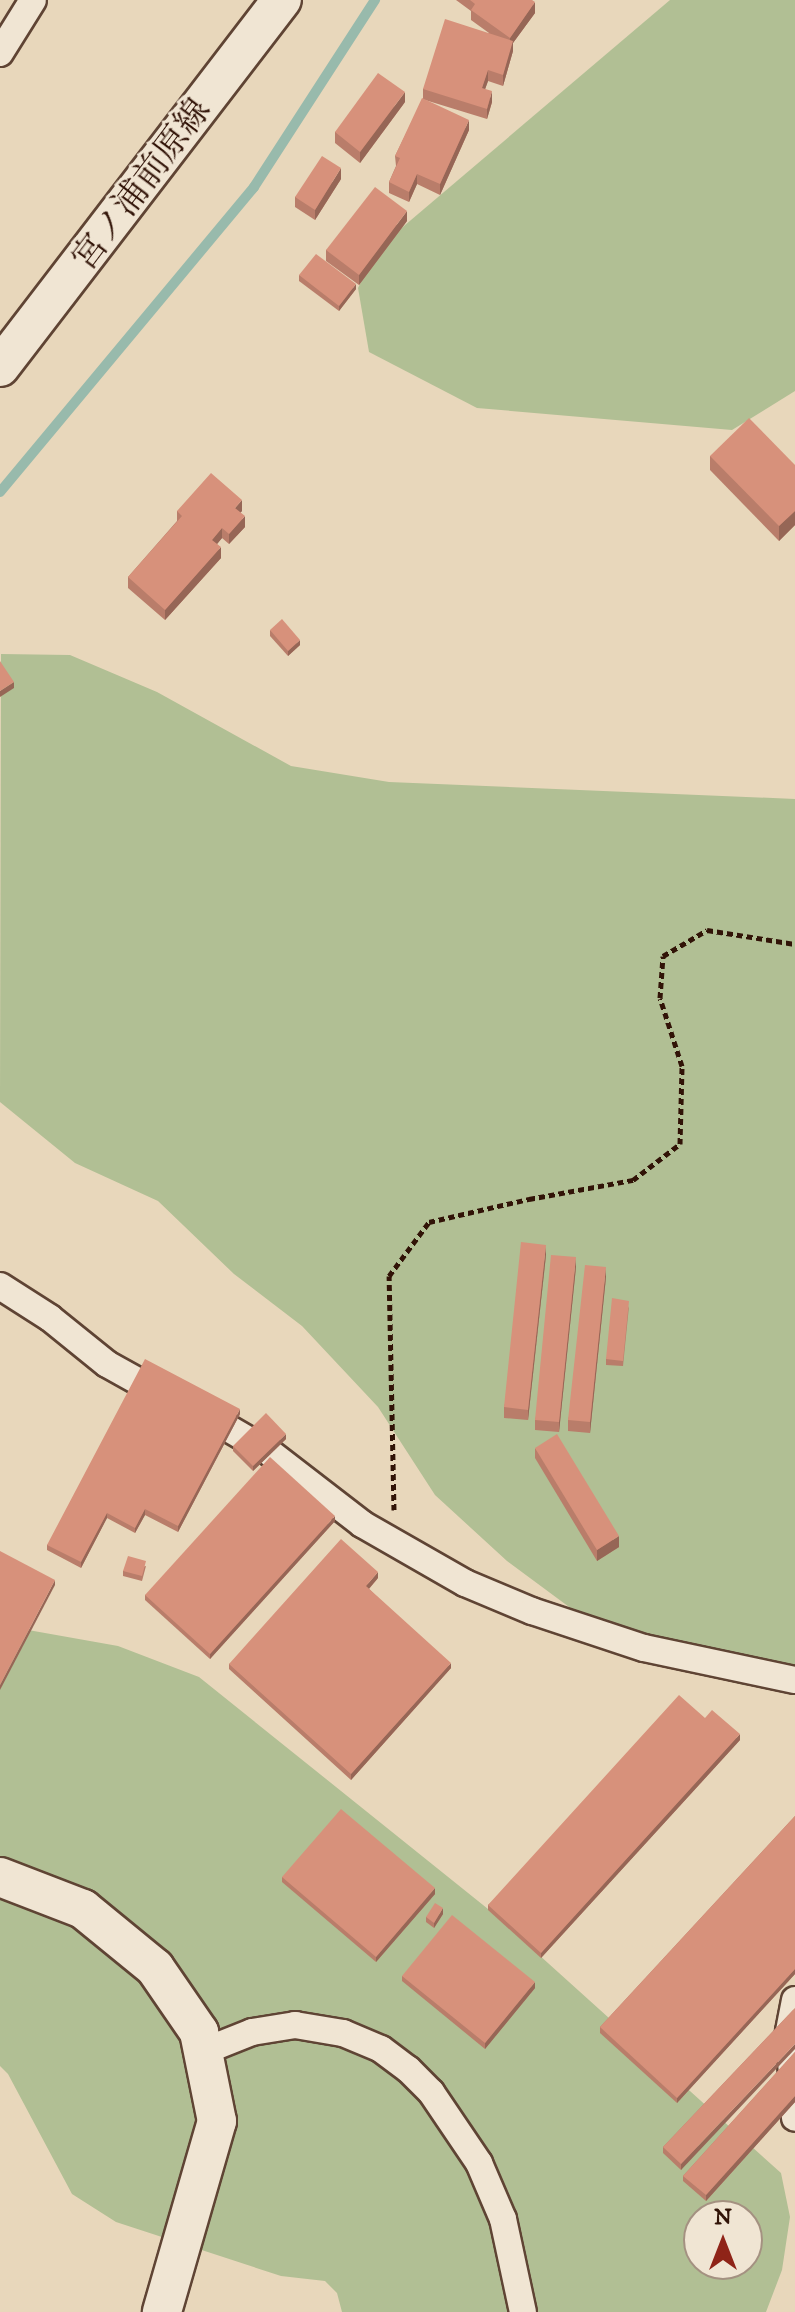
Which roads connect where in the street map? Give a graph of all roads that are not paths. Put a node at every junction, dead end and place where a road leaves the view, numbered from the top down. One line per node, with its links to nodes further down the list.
1 (33, 0): 3 (street)
2 (282, 0): 4 (street, 宮ノ浦前原線)
3 (0, 53)
4 (3, 362)
5 (0, 1286): 6 (street)
6 (795, 1680)
7 (0, 1877): 9 (street)
8 (795, 2000): 10 (street)
9 (202, 2052): 11 (street); 12 (street)
10 (795, 2118)
11 (162, 2312)
12 (523, 2312)

